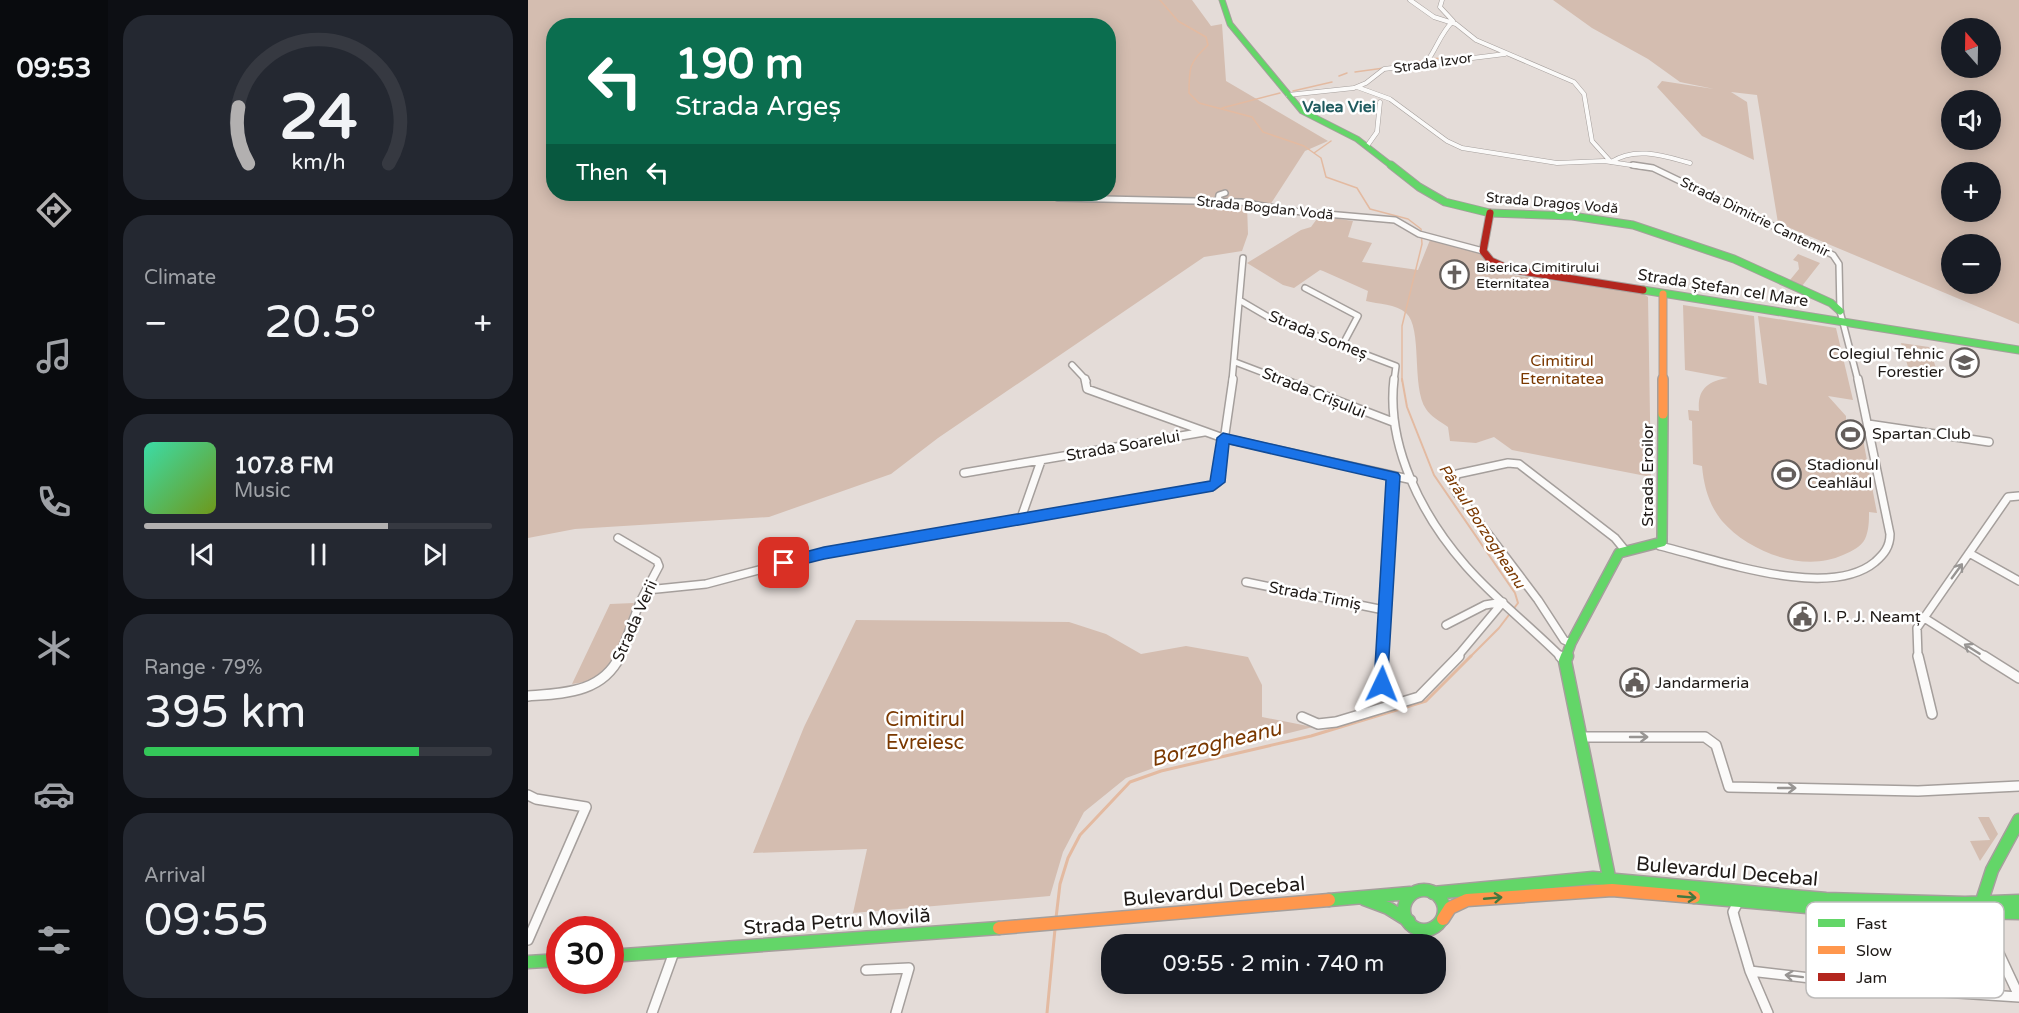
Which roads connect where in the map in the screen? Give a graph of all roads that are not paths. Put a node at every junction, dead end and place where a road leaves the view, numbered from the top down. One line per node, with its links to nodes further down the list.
1 (1222, 0): 8 (street, Strada Dragoș Vodă)
2 (1410, 0): 4 (street)
3 (1442, 0): 4 (street)
4 (1451, 23): 5 (street); 6 (street)
5 (1514, 55): 6 (street, Strada Izvor); 11 (street)
6 (1426, 63): 7 (street, Strada Izvor)
7 (1357, 87): 8 (street, Strada Izvor); 11 (street, Strada Dimitrie Cantemir)
8 (1288, 95): 10 (street, Strada Dragoș Vodă)
9 (1380, 102): 10 (street)
10 (1367, 146): 16 (street, Strada Dragoș Vodă)
11 (1611, 162): 12 (street, Strada Dimitrie Cantemir); 23 (street, Strada Dimitrie Cantemir)
12 (1690, 163)
13 (1225, 193): 15 (street)
14 (1116, 199): 15 (street, Strada Bogdan Vodă)
15 (1218, 201): 17 (street, Strada Bogdan Vodă)
16 (1490, 213): 18 (street); 23 (street, Strada Dragoș Vodă)
17 (1431, 237): 18 (street, Strada Ștefan cel Mare)
18 (1483, 250): 21 (street, Strada Ștefan cel Mare)
19 (1243, 258): 22 (street)
20 (1305, 288): 25 (street)
21 (1663, 294): 24 (street, Strada Ștefan cel Mare); 41 (street, Strada Eroilor)
22 (1241, 301): 25 (street, Strada Someș); 27 (street)
23 (1840, 311): 24 (street, Strada Dimitrie Cantemir)
24 (1843, 322): 26 (street, Strada Ștefan cel Mare); 30 (street, Strada Dimitrie Cantemir)
25 (1342, 346): 29 (street, Strada Someș)
26 (2019, 350)
27 (1235, 362): 29 (street, Strada Crișului); 32 (street)
28 (1072, 365): 31 (street)
29 (1393, 422): 37 (street)
30 (1868, 424): 33 (street); 41 (street, Strada Dimitrie Cantemir)
31 (1206, 431): 32 (street); 34 (street, Strada Soarelui)
32 (1223, 438): 36 (street); 39 (street)
33 (1989, 442)
34 (1041, 461): 35 (street, Strada Soarelui); 39 (street)
35 (964, 473)
36 (1393, 476): 37 (street); 48 (street)
37 (1413, 480): 47 (street)
38 (2019, 496): 43 (street)
39 (1021, 518): 46 (street)
40 (618, 538): 46 (street, Strada Verii)
41 (1659, 546): 42 (street, Strada Eroilor)
42 (1624, 549): 51 (street); 51 (street)
43 (1970, 553): 44 (street); 49 (street, one-way to 43)
44 (2019, 581)
45 (1246, 582): 48 (street, Strada Timiș)
46 (647, 590): 55 (street, Strada Verii)
47 (1505, 604): 50 (street); 52 (street); 57 (street)
48 (1384, 610): 54 (street)
49 (1926, 620): 53 (street, one-way to 49); 56 (street)
50 (1446, 625)
51 (1571, 643): 52 (street)
52 (1565, 661): 58 (street)
53 (2019, 678)
54 (1382, 684)
55 (528, 696)
56 (1932, 714)
57 (1302, 717)
58 (1580, 737): 59 (street, one-way to 59); 62 (street)
59 (2019, 786)
60 (528, 795): 78 (street)
61 (2019, 820): 70 (street)
62 (1609, 878): 63 (street); 65 (street, Bulevardul Decebal); 69 (street, Bulevardul Decebal)
63 (1612, 890): 68 (street, Bulevardul Decebal, one-way to 68); 75 (street, Bulevardul Decebal, one-way to 63)
64 (1410, 893): 65 (street); 66 (street, Bulevardul Decebal); 76 (street)
65 (1433, 893): 75 (street)
66 (1364, 899): 76 (street, Bulevardul Decebal); 77 (street, Bulevardul Decebal)
67 (2019, 901): 71 (street, Bulevardul Decebal)
68 (1738, 902): 72 (street, Bulevardul Decebal); 85 (street)
69 (1877, 902)
70 (1982, 902)
71 (2004, 904)
72 (1806, 907)
73 (2004, 911): 74 (street, Bulevardul Decebal)
74 (2019, 913)
75 (1443, 919): 76 (street)
76 (1410, 921)
77 (1067, 923): 79 (street, Strada Petru Movilă)
78 (528, 940)
79 (674, 952): 80 (street, Strada Petru Movilă); 89 (street)
80 (624, 955)
81 (546, 961): 82 (street)
82 (528, 962)
83 (2004, 962): 88 (street)
84 (866, 970): 90 (street)
85 (1750, 970): 86 (street, one-way to 85); 91 (street)
86 (1806, 977)
87 (2004, 995): 88 (street, one-way to 87)
88 (2019, 996)
89 (652, 1013)
90 (896, 1013)
91 (1768, 1013)

